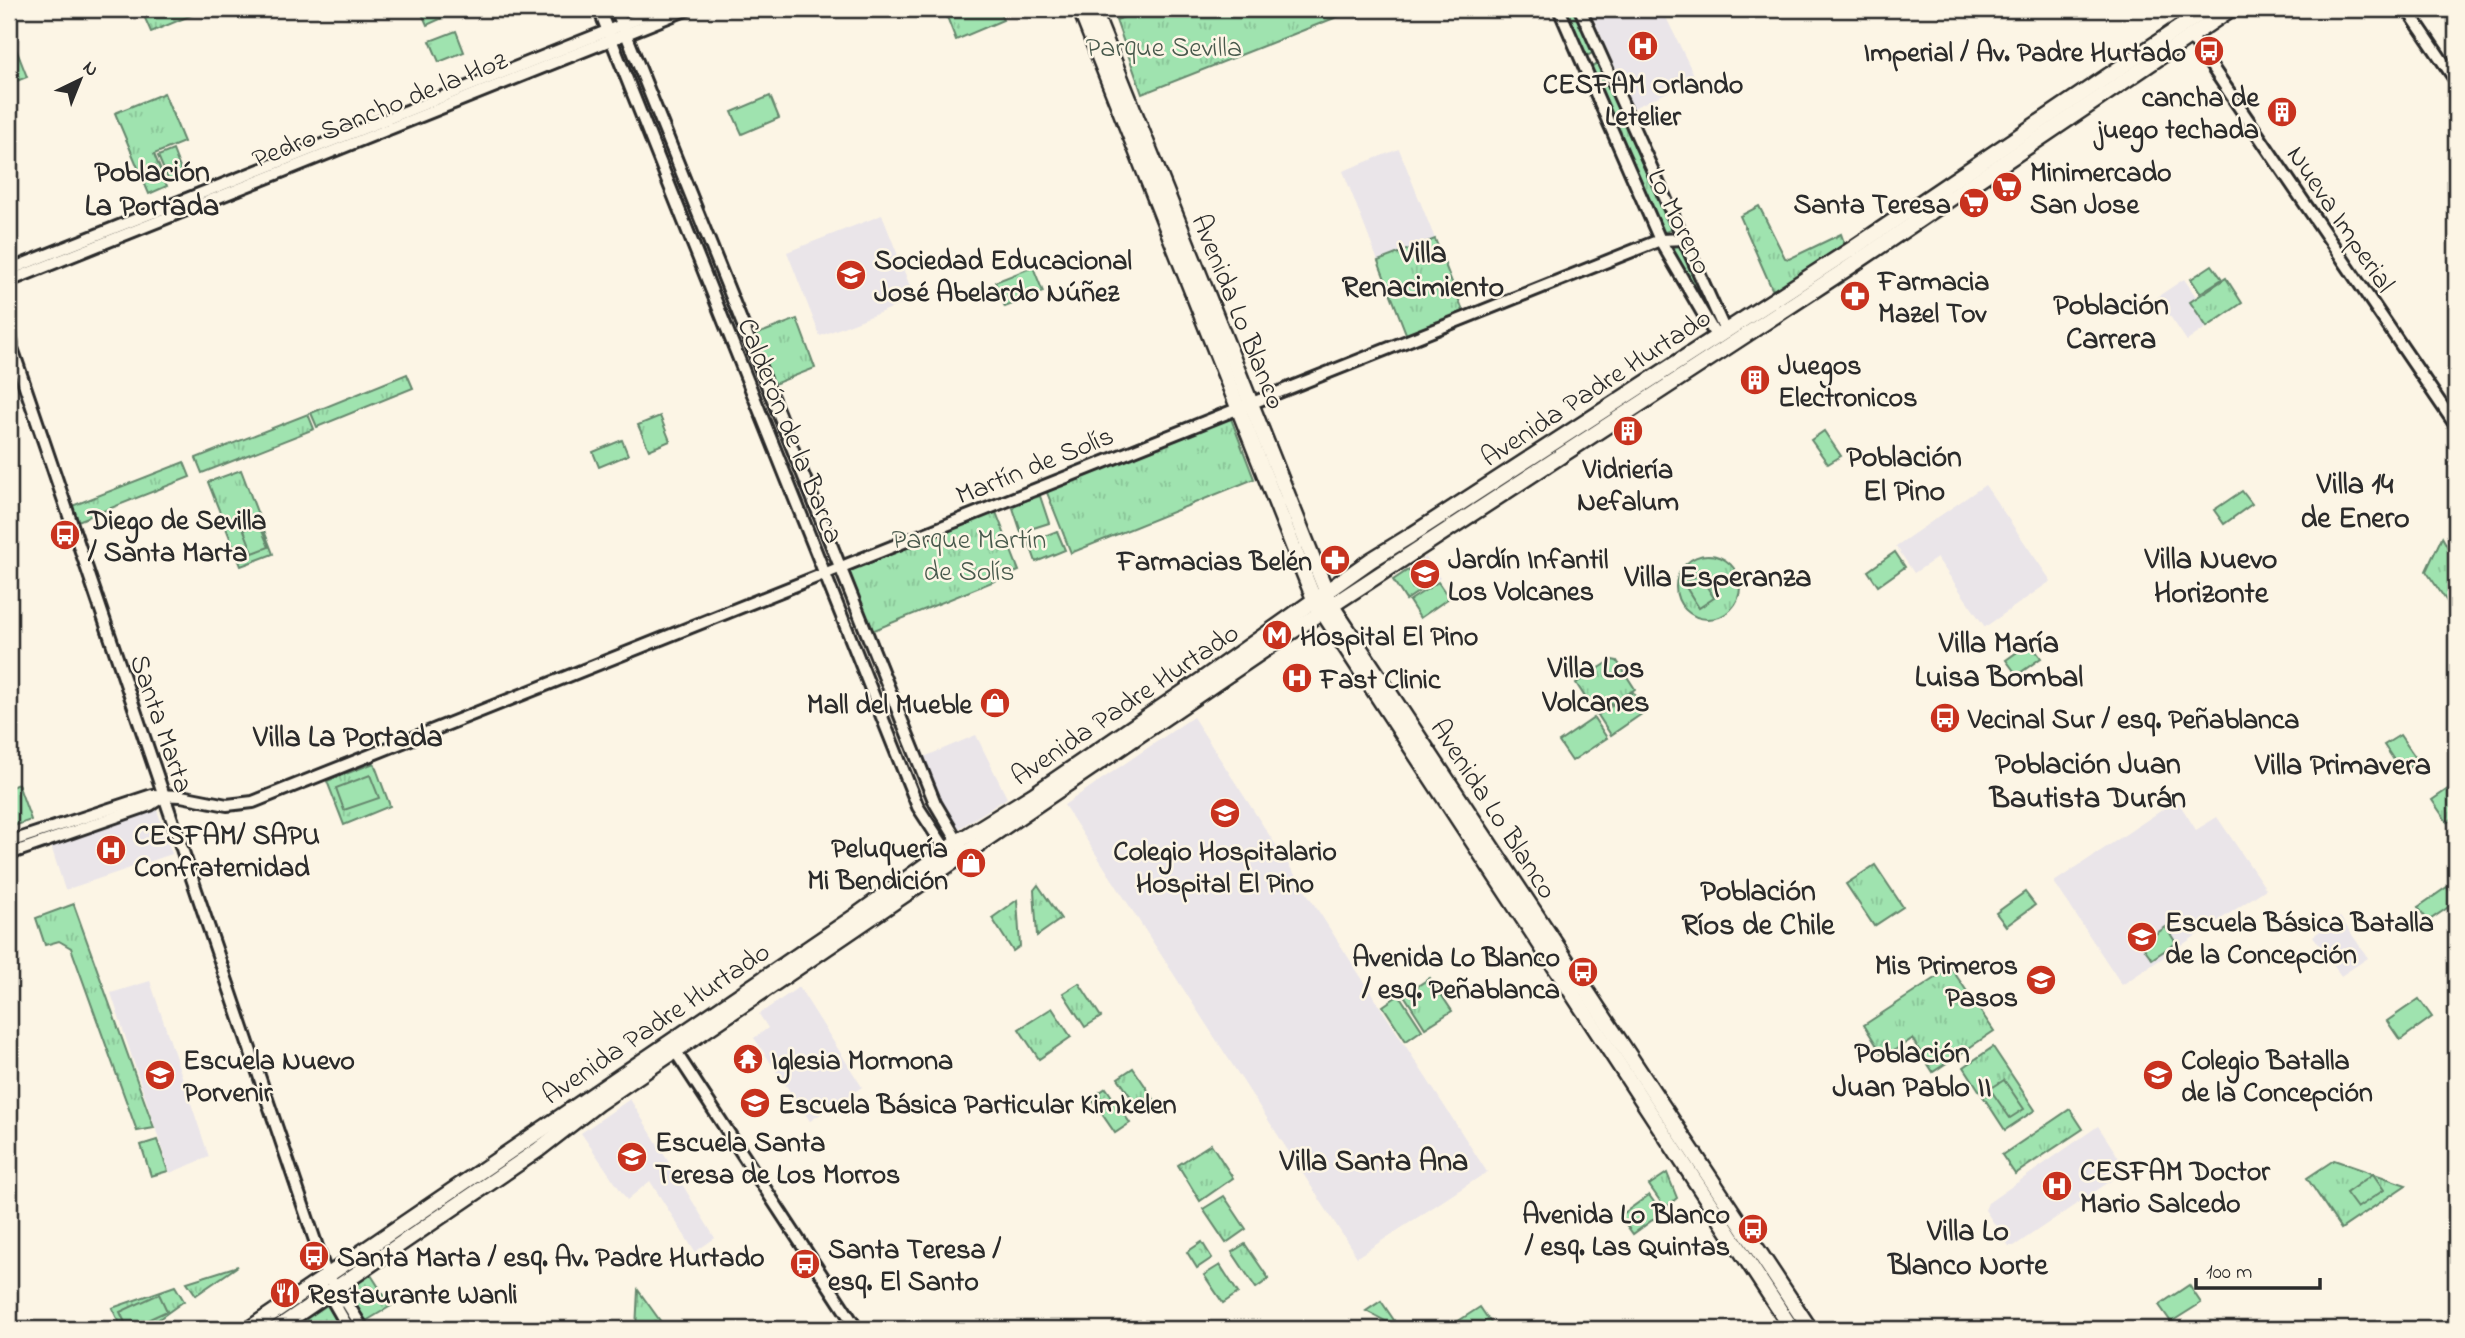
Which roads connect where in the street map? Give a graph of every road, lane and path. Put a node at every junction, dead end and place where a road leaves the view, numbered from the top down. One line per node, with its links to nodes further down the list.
1 (599, 9): 13 (street, Calderón de la Barca)
2 (616, 9): 12 (street, Calderón de la Barca)
3 (662, 9): 12 (street, Pedro Sancho de la Hoz)
4 (688, 9): 12 (street, Pedro Sancho de la Hoz)
5 (1080, 9): 26 (main road, Avenida Lo Blanco)
6 (1093, 9): 26 (main road, Avenida Lo Blanco)
7 (1559, 9): 16 (street, Lo Moreno)
8 (1580, 9): 15 (street, Lo Moreno)
9 (2207, 9): 23 (main road, Avenida Padre Hurtado)
10 (2231, 9): 14 (main road, Avenida Padre Hurtado)
11 (2407, 9): 17 (street)
12 (624, 29): 13 (street, Pedro Sancho de la Hoz); 28 (street, Calderón de la Barca)
13 (610, 35): 20 (street, Pedro Sancho de la Hoz); 21 (street, Pedro Sancho de la Hoz); 29 (street, Calderón de la Barca)
14 (2191, 36): 25 (main road, Avenida Padre Hurtado); 27 (street, Nueva Imperial)
15 (1601, 53): 16 (street); 18 (street, Lo Moreno)
16 (1584, 65): 19 (street, Lo Moreno)
17 (2456, 80)
18 (1685, 239): 19 (street, Martín de Solís); 23 (street, Lo Moreno)
19 (1660, 240): 23 (street, Lo Moreno); 26 (street, Martín de Solís)
20 (9, 270)
21 (9, 281)
22 (9, 325): 24 (street, Santa Marta)
23 (1720, 333): 25 (main road); 30 (main road, Avenida Padre Hurtado)
24 (10, 342): 33 (street, Santa Marta)
25 (1717, 353): 31 (main road, Avenida Padre Hurtado)
26 (1244, 405): 28 (street, Martín de Solís); 30 (main road, Avenida Lo Blanco)
27 (2456, 426)
28 (839, 567): 29 (street, Martín de Solís); 32 (street, Calderón de la Barca)
29 (824, 573): 33 (street, Martín de Solís); 34 (street, Calderón de la Barca)
30 (1319, 595): 31 (main road, Avenida Lo Blanco); 36 (main road, Avenida Padre Hurtado)
31 (1327, 609): 36 (main road, Avenida Padre Hurtado); 47 (main road, Avenida Lo Blanco); 48 (main road, Avenida Lo Blanco)
32 (930, 791): 34 (street); 36 (street, Calderón de la Barca)
33 (164, 796): 35 (street, Martín de Solís); 37 (street); 40 (street, Santa Marta)
34 (915, 799): 36 (street, Calderón de la Barca)
35 (9, 842)
36 (955, 852): 38 (main road, Avenida Padre Hurtado); 39 (main road, Avenida Padre Hurtado)
37 (9, 854)
38 (683, 1032): 39 (street); 40 (main road, Avenida Padre Hurtado)
39 (675, 1051): 41 (main road, Avenida Padre Hurtado); 46 (street)
40 (327, 1276): 41 (street, Santa Marta); 42 (main road, Avenida Padre Hurtado)
41 (332, 1291): 43 (main road, Avenida Padre Hurtado); 44 (street); 45 (street)
42 (249, 1329)
43 (276, 1329)
44 (349, 1329)
45 (363, 1329)
46 (858, 1329)
47 (1792, 1329)
48 (1810, 1329)

